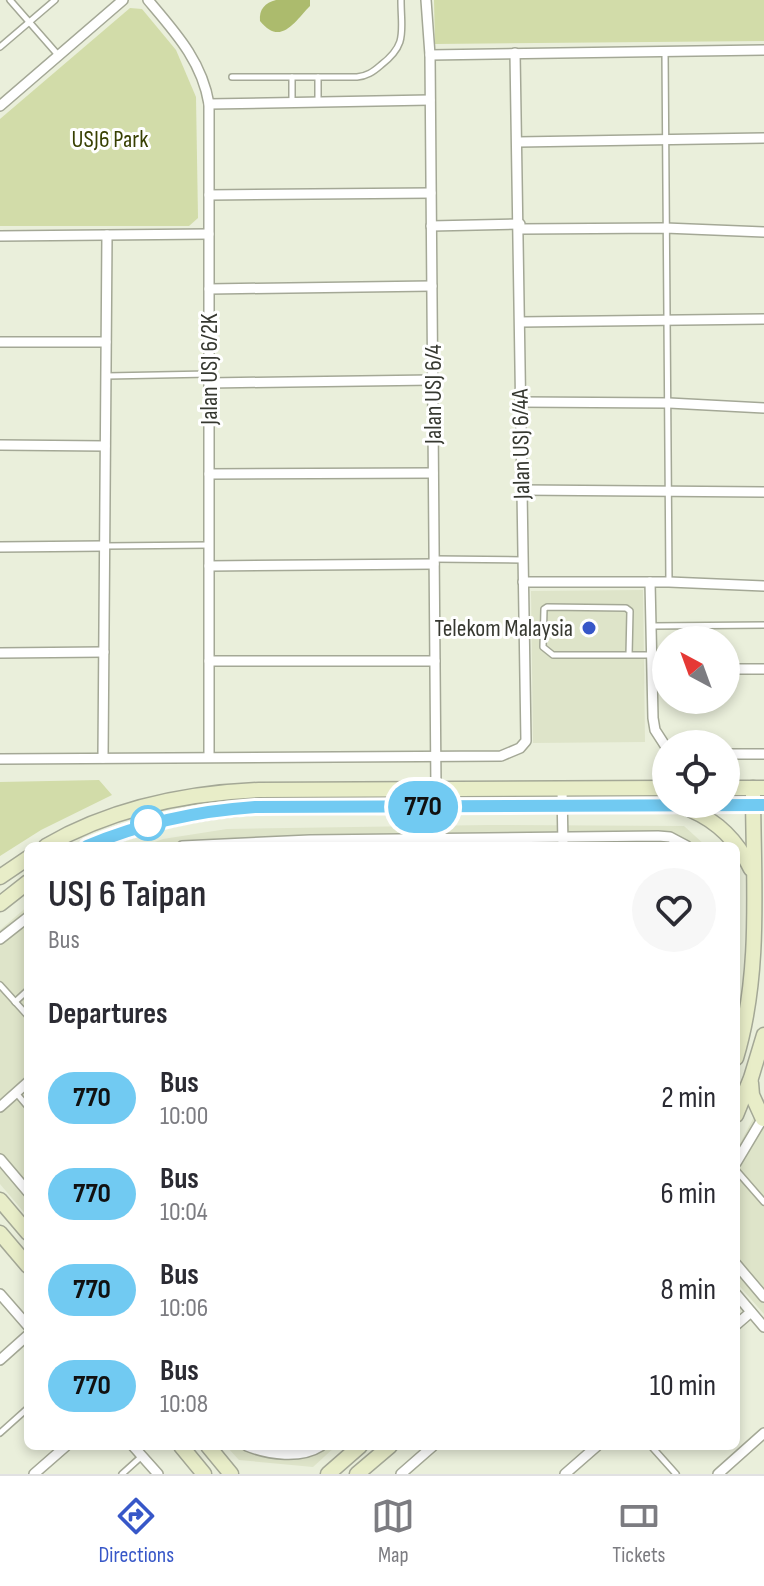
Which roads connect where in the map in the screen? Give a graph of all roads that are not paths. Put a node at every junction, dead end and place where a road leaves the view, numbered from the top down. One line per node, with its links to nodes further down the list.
1 (10, 0): 7 (lane)
2 (55, 0): 7 (lane)
3 (123, 0): 13 (street)
4 (148, 0): 20 (street, Jalan USJ 6/2K)
5 (401, 0): 16 (lane)
6 (426, 0): 12 (street, Jalan USJ 6/4)
7 (29, 22): 8 (lane); 13 (lane)
8 (0, 47)
9 (764, 50): 10 (street)
10 (665, 51): 11 (street); 23 (lane)
11 (515, 53): 12 (street); 24 (street, Jalan USJ 6/4A)
12 (430, 55): 17 (street, Jalan USJ 6/4)
13 (59, 56): 21 (street)
14 (232, 77): 15 (lane)
15 (292, 77): 16 (lane); 19 (lane)
16 (318, 77): 18 (lane)
17 (430, 100): 18 (street); 25 (street, Jalan USJ 6/4)
18 (318, 102): 19 (street)
19 (292, 103): 20 (street)
20 (209, 104): 26 (street, Jalan USJ 6/2K)
21 (0, 106)
22 (764, 138): 23 (street)
23 (664, 140): 24 (street); 29 (lane)
24 (518, 142): 28 (street, Jalan USJ 6/4A)
25 (431, 193): 26 (street); 27 (street, Jalan USJ 6/4)
26 (209, 195): 31 (street, Jalan USJ 6/2K)
27 (431, 226): 28 (street); 34 (street, Jalan USJ 6/4)
28 (520, 227): 29 (street); 38 (street, Jalan USJ 6/4A)
29 (665, 228): 30 (street); 37 (lane)
30 (764, 232)
31 (209, 234): 32 (street); 35 (street, Jalan USJ 6/2K)
32 (107, 235): 33 (street); 40 (street)
33 (0, 236)
34 (432, 286): 35 (street); 43 (street, Jalan USJ 6/4)
35 (209, 289): 42 (street, Jalan USJ 6/2K)
36 (764, 319): 37 (street)
37 (666, 320): 38 (street); 45 (lane)
38 (520, 322): 44 (street, Jalan USJ 6/4A)
39 (0, 342): 40 (street)
40 (106, 342): 41 (street)
41 (106, 376): 42 (lane); 48 (street)
42 (209, 378): 43 (street); 50 (street, Jalan USJ 6/2K)
43 (433, 380): 49 (street, Jalan USJ 6/4)
44 (520, 402): 45 (street); 51 (street, Jalan USJ 6/4A)
45 (669, 403): 46 (street); 52 (lane)
46 (764, 408)
47 (0, 445): 48 (street)
48 (105, 446): 55 (street)
49 (433, 473): 50 (street); 58 (street, Jalan USJ 6/4)
50 (209, 474): 54 (street, Jalan USJ 6/2K)
51 (521, 490): 52 (street); 57 (street, Jalan USJ 6/4A)
52 (670, 491): 53 (street); 62 (lane)
53 (764, 492)
54 (209, 545): 55 (lane); 59 (street, Jalan USJ 6/2K)
55 (104, 546): 56 (street); 66 (street)
56 (0, 547)
57 (523, 560): 58 (lane); 60 (street, Jalan USJ 6/4A)
58 (434, 562): 59 (street); 71 (street, Jalan USJ 6/4)
59 (209, 566): 70 (street, Jalan USJ 6/2K)
60 (523, 582): 61 (street); 76 (street, Jalan USJ 6/4A)
61 (650, 582): 62 (street); 65 (street)
62 (669, 582): 63 (street)
63 (764, 586)
64 (764, 625): 65 (lane)
65 (651, 626): 69 (street)
66 (104, 652): 67 (street); 78 (street)
67 (0, 653)
68 (629, 655): 68 (lane); 69 (lane)
69 (652, 655)
70 (209, 661): 71 (street); 77 (street, Jalan USJ 6/2K)
71 (435, 661): 76 (street, Jalan USJ 6/4)
72 (740, 669): 73 (street)
73 (764, 669)
74 (740, 754): 75 (street)
75 (764, 754)
76 (436, 756): 77 (street); 82 (street, Jalan USJ 6/4)
77 (209, 757): 78 (street)
78 (103, 758): 79 (street)
79 (0, 759)
80 (652, 788): 83 (main road)
81 (758, 788): 85 (main road)
82 (436, 789): 83 (main road); 89 (main road)
83 (562, 789): 86 (street)
84 (652, 806): 86 (main road)
85 (758, 806): 96 (main road)
86 (562, 807): 88 (street); 90 (main road)
87 (708, 818): 93 (main road)
88 (563, 841): 91 (street); 92 (street)
89 (54, 842)
90 (98, 842)
91 (482, 842)
92 (679, 842)
93 (734, 842)
94 (740, 851): 96 (main road)
95 (24, 861): 97 (main road)
96 (753, 873): 107 (main road)
97 (0, 877)
98 (24, 885): 99 (main road)
99 (0, 904)
100 (24, 920): 101 (street)
101 (0, 939)
102 (0, 985): 104 (lane)
103 (24, 994): 104 (lane)
104 (15, 1002): 105 (lane)
105 (24, 1012)
106 (764, 1035): 108 (main road)
107 (740, 1041)
108 (751, 1078): 113 (main road); 115 (main road)
109 (24, 1086): 110 (street)
110 (16, 1093): 111 (lane); 112 (street)
111 (24, 1102)
112 (0, 1107)
113 (740, 1107)
114 (740, 1116): 115 (main road)
115 (764, 1119): 116 (street)
116 (740, 1157)
117 (0, 1159): 119 (street)
118 (740, 1175): 121 (lane)
119 (24, 1187)
120 (0, 1200): 122 (main road)
121 (764, 1202)
122 (24, 1228)
123 (0, 1233): 124 (main road)
124 (24, 1261)
125 (740, 1269): 127 (street)
126 (0, 1294): 130 (street)
127 (764, 1297)
128 (740, 1299): 129 (street)
129 (751, 1312): 131 (street); 132 (street)
130 (24, 1321)
131 (740, 1322)
132 (764, 1327)
133 (24, 1339): 134 (street)
134 (0, 1360)
135 (24, 1412): 136 (lane)
136 (0, 1433)
137 (764, 1433): 161 (street)
138 (61, 1450): 151 (street)
139 (137, 1450): 149 (street)
140 (184, 1450): 154 (main road)
141 (211, 1450): 150 (main road)
142 (258, 1450): 143 (street)
143 (315, 1450)
144 (355, 1450): 156 (main road)
145 (385, 1450): 157 (main road)
146 (428, 1450): 158 (street)
147 (592, 1450): 159 (street)
148 (655, 1450): 160 (lane)
149 (142, 1456): 152 (lane); 153 (street)
150 (226, 1468): 155 (main road)
151 (34, 1474)
152 (122, 1474)
153 (158, 1474)
154 (204, 1474)
155 (245, 1474)
156 (328, 1474)
157 (357, 1474)
158 (401, 1474)
159 (565, 1474)
160 (676, 1474)
161 (718, 1474)

